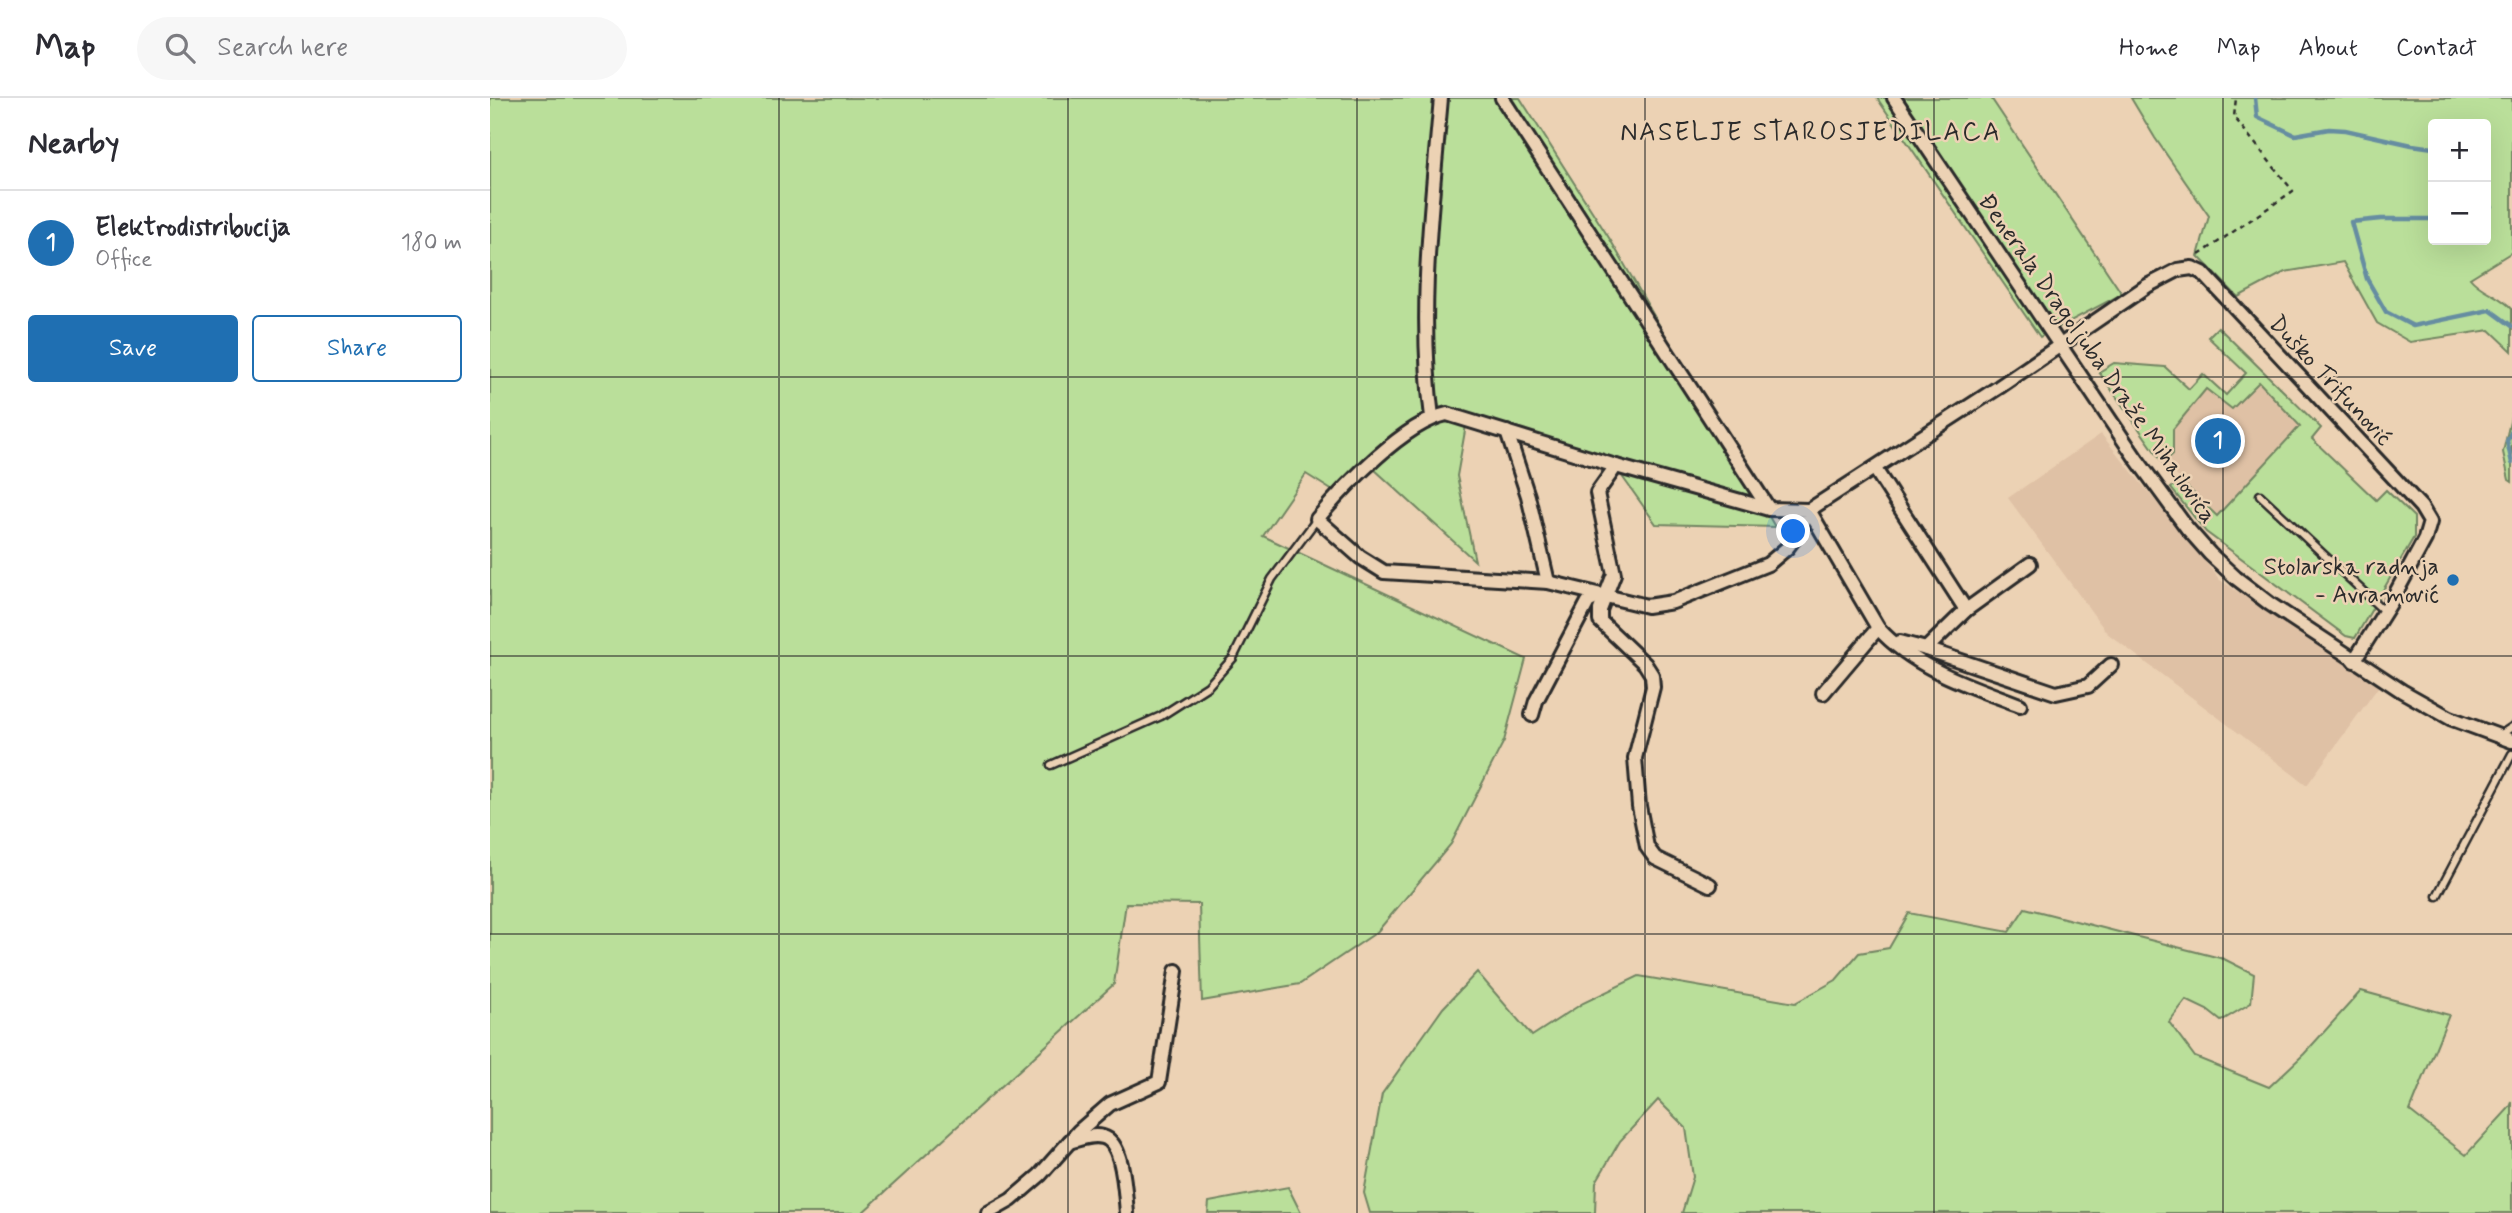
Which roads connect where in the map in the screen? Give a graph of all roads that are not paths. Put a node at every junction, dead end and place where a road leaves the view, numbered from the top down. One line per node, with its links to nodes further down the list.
1 (1441, 98): 5 (street)
2 (1502, 98): 10 (street)
3 (1894, 98): 4 (street, Đenerala Dragoljuba Draže Mihailovića)
4 (2060, 344): 8 (street); 17 (street, Duško Trifunović); 21 (street, Đenerala Dragoljuba Draže Mihailovića)
5 (1432, 417): 6 (street); 12 (street)
6 (1507, 432): 7 (street); 14 (street)
7 (1616, 466): 10 (street); 15 (street)
8 (1875, 469): 11 (street); 16 (street)
9 (2260, 495): 17 (lane)
10 (1769, 509): 11 (street)
11 (1809, 510): 15 (street); 18 (street)
12 (1317, 519): 14 (street); 30 (lane)
13 (2029, 564): 16 (street)
14 (1548, 582): 15 (street)
15 (1605, 594): 25 (street); 31 (street)
16 (1966, 610): 20 (street)
17 (2385, 612): 21 (street, Duško Trifunović)
18 (1878, 628): 19 (street); 23 (street)
19 (1889, 640): 20 (street); 24 (street)
20 (1926, 649): 22 (street)
21 (2354, 661): 27 (street, Đenerala Dragoljuba Draže Mihailovića)
22 (2111, 665)
23 (1823, 693)
24 (2020, 705)
25 (1532, 715)
26 (2512, 727): 27 (lane)
27 (2499, 737): 28 (street, Đenerala Dragoljuba Draže Mihailovića)
28 (2512, 741)
29 (2512, 754): 32 (lane)
30 (1051, 765)
31 (1710, 885)
32 (2437, 897)
33 (1175, 971): 34 (street)
34 (1069, 1142): 35 (street); 36 (street)
35 (988, 1213)
36 (1127, 1213)

